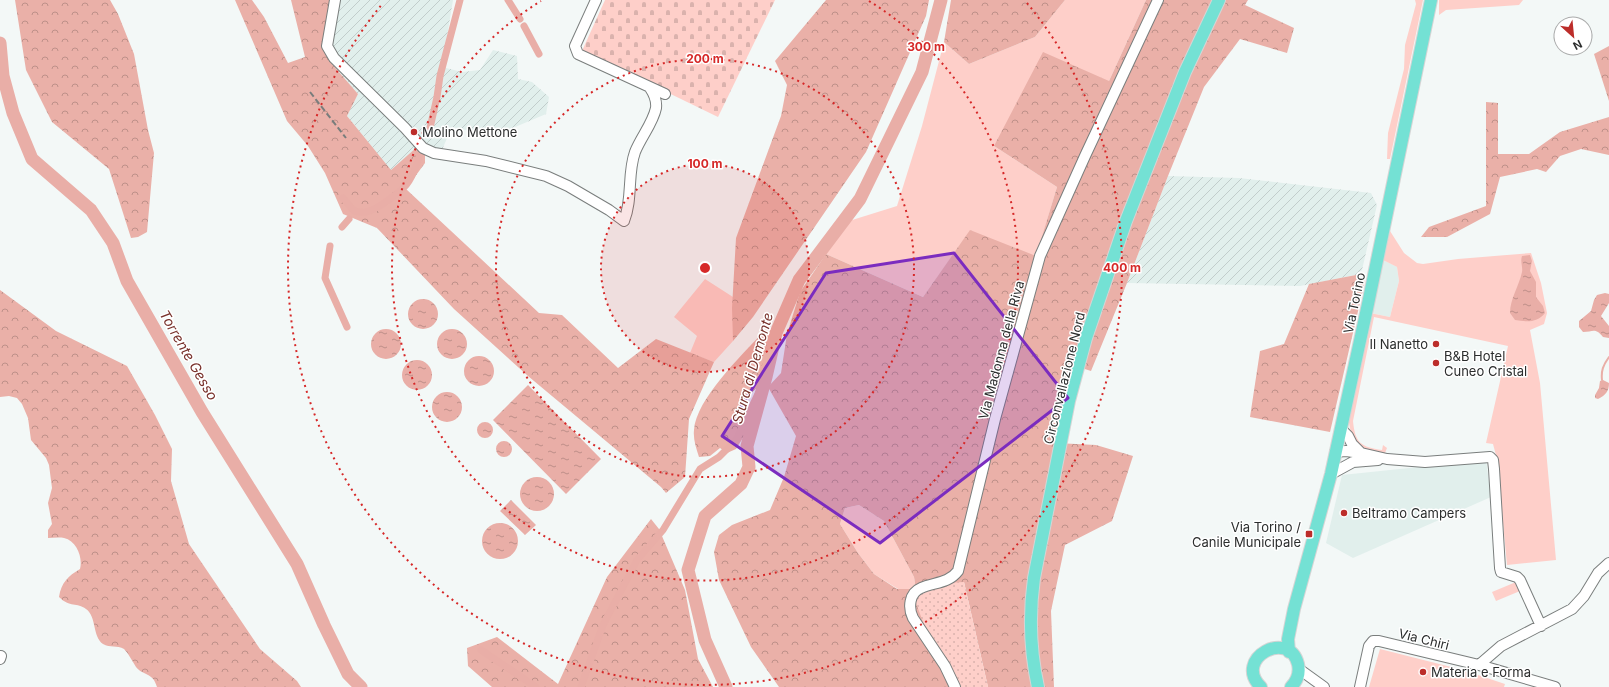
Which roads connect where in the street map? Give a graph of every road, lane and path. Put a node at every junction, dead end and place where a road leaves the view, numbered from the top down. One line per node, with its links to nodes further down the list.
1 (335, 0): 6 (street)
2 (596, 0): 6 (street)
3 (1158, 0): 26 (street, Via Madonna della Riva)
4 (1219, 0): 27 (main road, Circonvallazione Nord)
5 (1431, 0): 8 (main road, Via Torino)
6 (650, 88): 7 (street)
7 (665, 94)
8 (1340, 429): 9 (main road, Via Torino); 10 (street)
9 (1335, 452): 10 (street); 12 (street); 13 (main road, Via Torino)
10 (1360, 452): 11 (street)
11 (1387, 459): 12 (street); 16 (street)
12 (1353, 462): 13 (street)
13 (1331, 474): 15 (main road, Via Torino)
14 (1609, 563): 16 (street)
15 (1294, 609): 18 (main road, Via Torino); 19 (main road, Via Torino)
16 (1541, 626): 17 (street)
17 (1502, 646): 20 (street); 22 (street)
18 (1276, 648): 19 (main road); 28 (main road)
19 (1289, 652): 21 (main road)
20 (1479, 665): 22 (street); 23 (street, Via Chiri)
21 (1299, 669): 24 (main road); 25 (street)
22 (1493, 669): 29 (street)
23 (1359, 684)
24 (1293, 685): 25 (street)
25 (1321, 685)
26 (955, 687)
27 (1038, 687)
28 (1261, 687)
29 (1555, 687)

